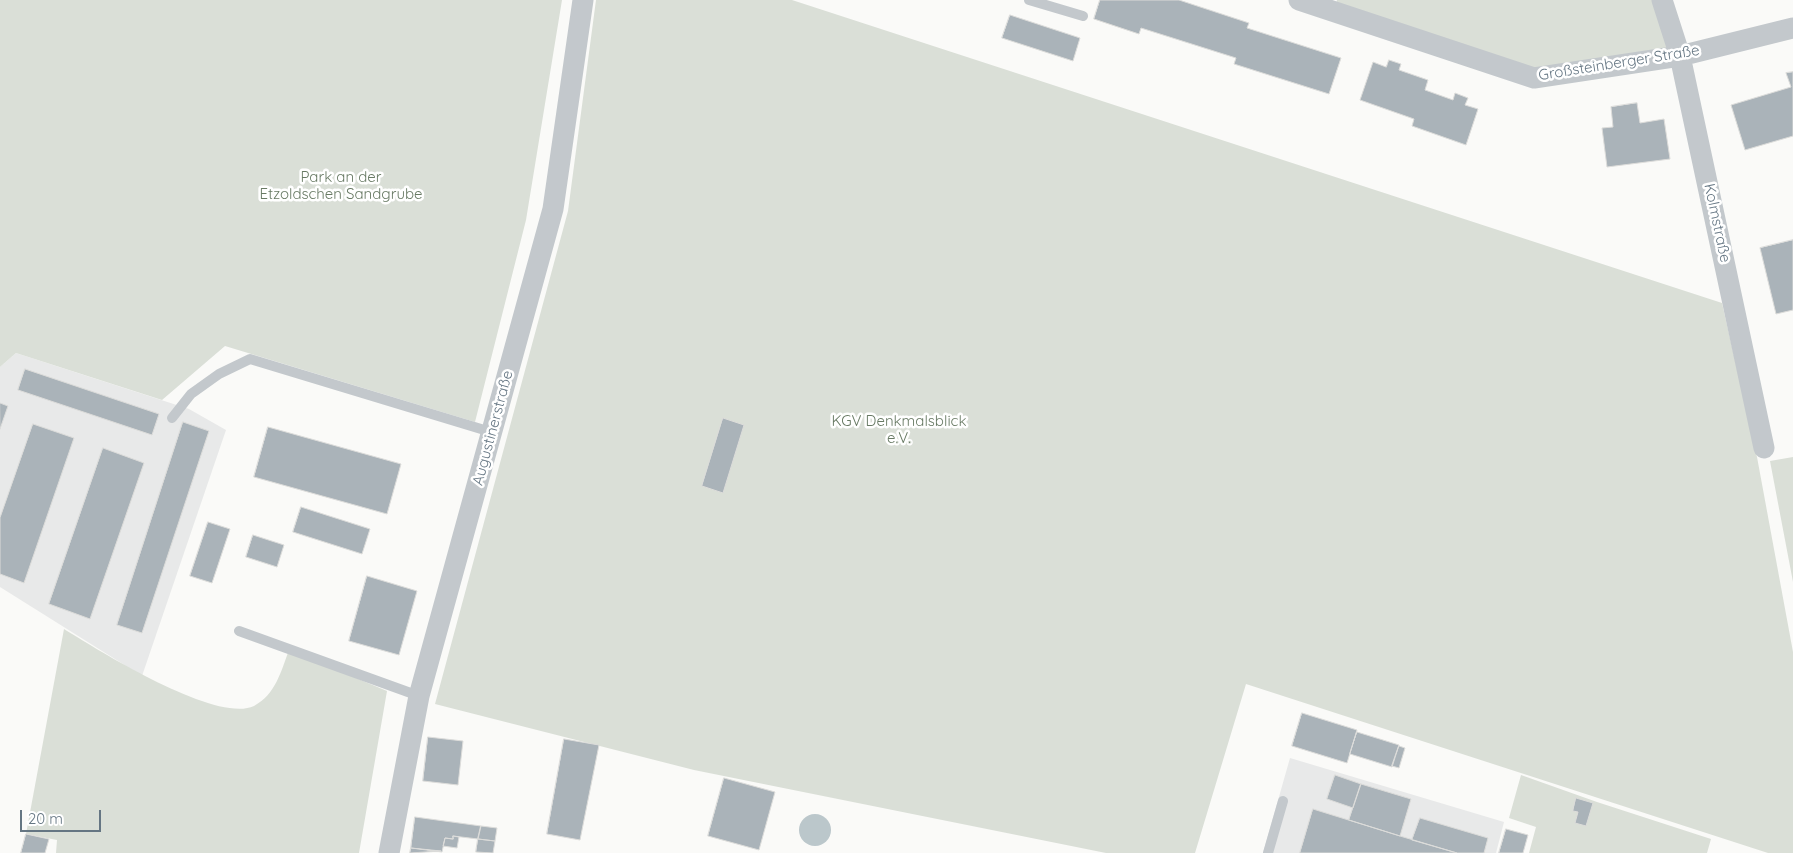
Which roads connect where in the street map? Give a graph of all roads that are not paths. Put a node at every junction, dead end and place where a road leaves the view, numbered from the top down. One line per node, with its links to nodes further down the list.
1 (583, 0): 10 (street, Augustinerstraße)
2 (1029, 0): 6 (lane)
3 (1299, 0): 5 (street, Großsteinberger Straße)
4 (1662, 0): 8 (street, Kolmstraße)
5 (1336, 6): 8 (street, Großsteinberger Straße)
6 (1083, 16)
7 (1793, 28): 8 (street, Großsteinberger Straße)
8 (1680, 56): 11 (street, Kolmstraße)
9 (172, 418): 10 (lane)
10 (491, 432): 13 (street, Augustinerstraße)
11 (1764, 448)
12 (239, 631): 13 (lane)
13 (419, 696): 15 (street, Augustinerstraße)
14 (1283, 801): 16 (lane)
15 (389, 853)
16 (1268, 853)

